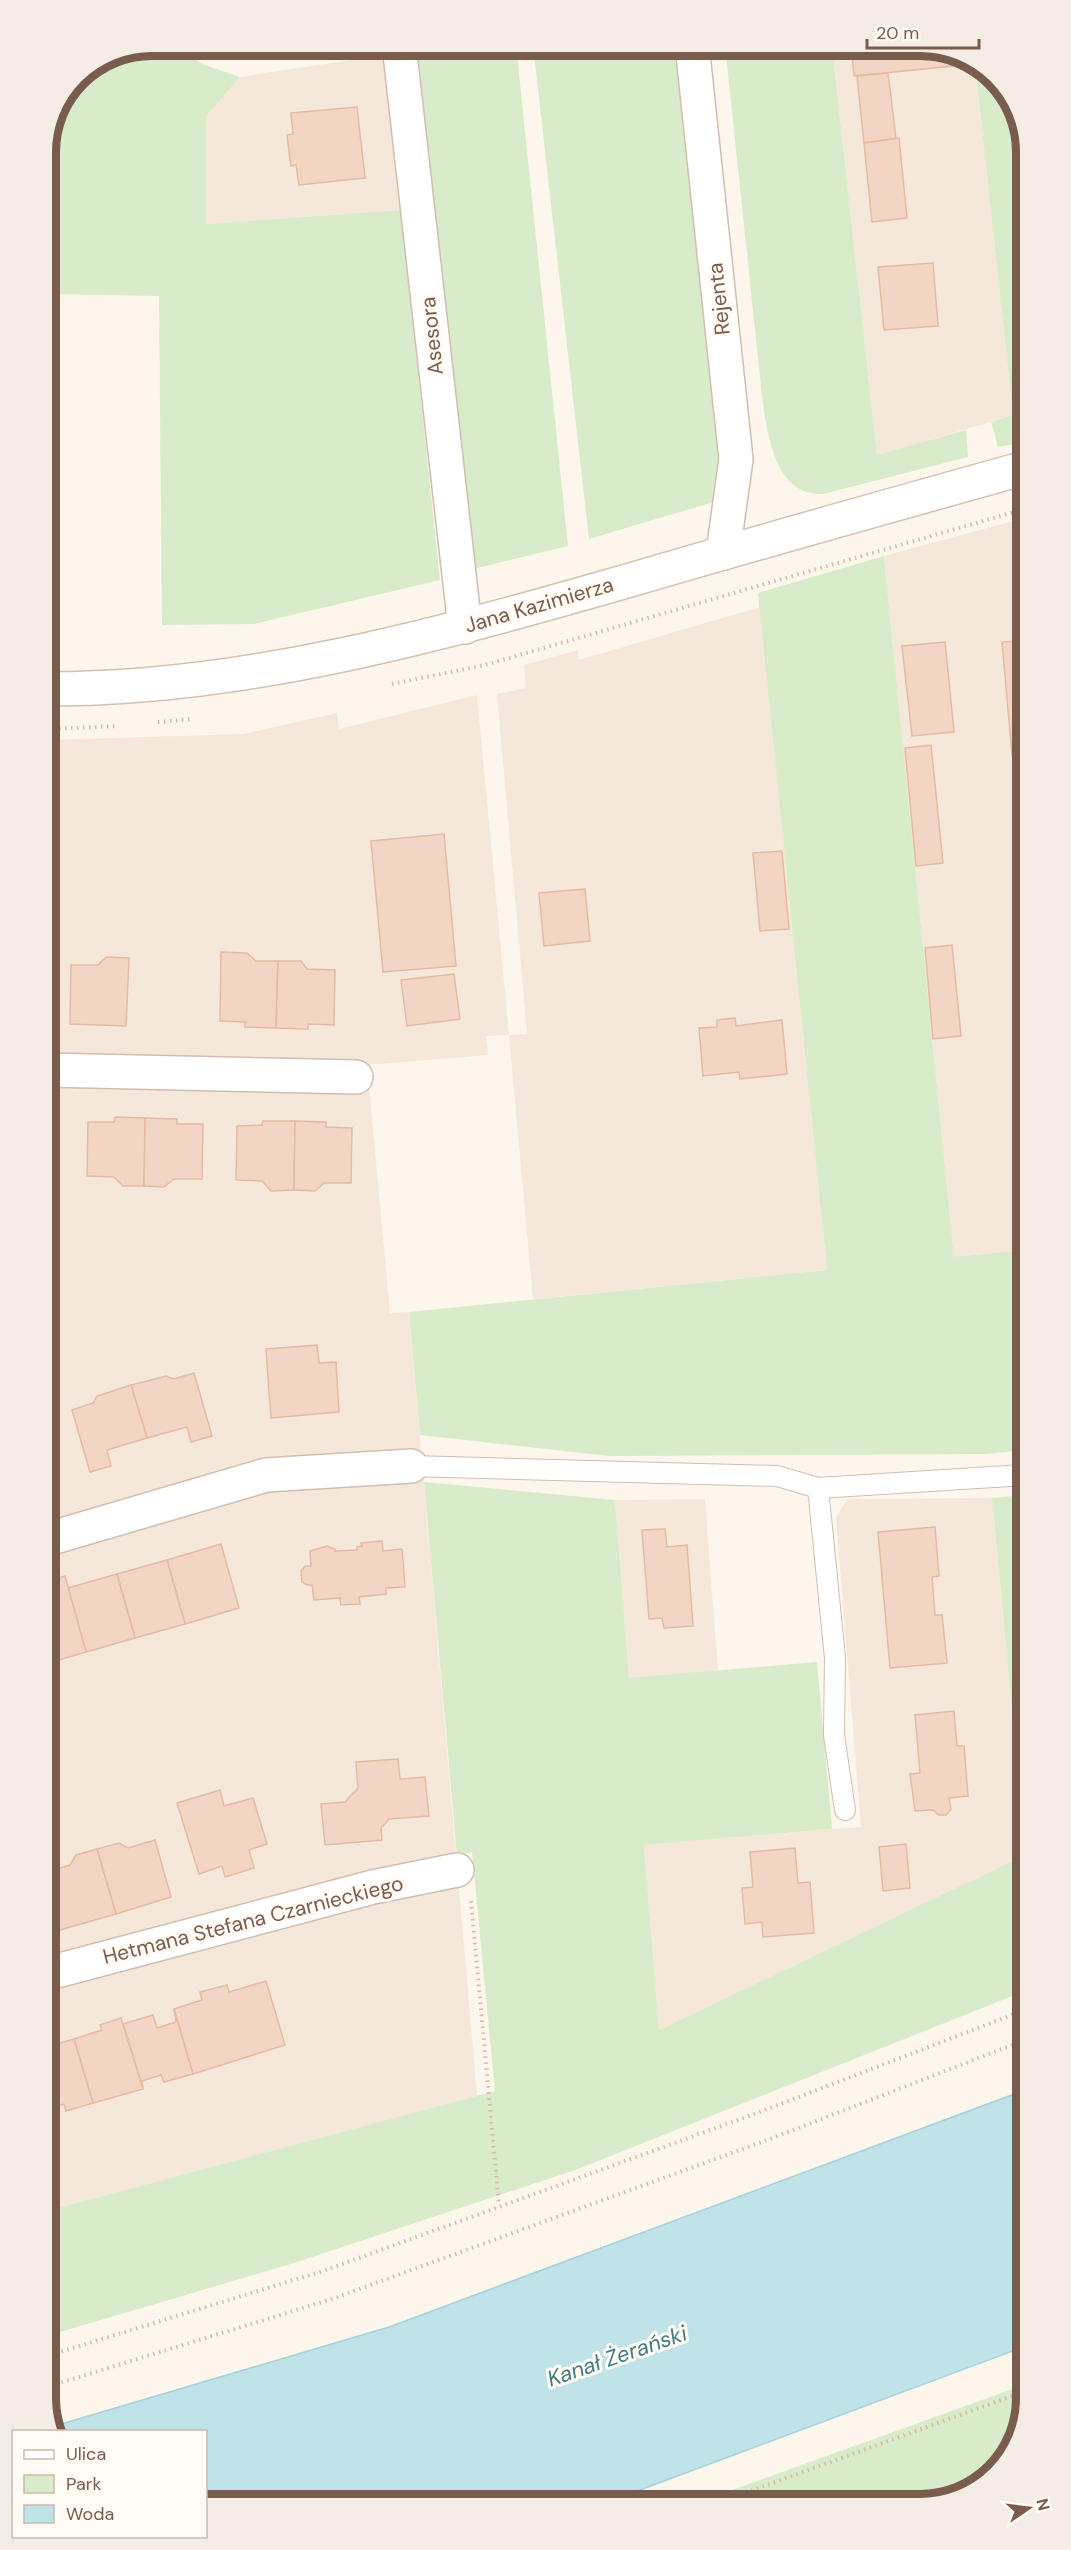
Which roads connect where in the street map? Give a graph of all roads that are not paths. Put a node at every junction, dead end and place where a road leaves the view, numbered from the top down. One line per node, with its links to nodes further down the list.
1 (400, 56): 5 (street, Asesora)
2 (693, 56): 4 (street, Rejenta)
3 (1016, 470): 4 (street, Jana Kazimierza)
4 (723, 553): 5 (street, Jana Kazimierza)
5 (465, 627): 6 (street, Jana Kazimierza)
6 (56, 688)
7 (56, 1070): 8 (street)
8 (356, 1077)
9 (411, 1466): 11 (lane); 12 (street)
10 (1016, 1476): 11 (lane)
11 (818, 1488): 13 (lane)
12 (56, 1537)
13 (845, 1810)
14 (457, 1870): 15 (street, Hetmana Stefana Czarnieckiego)
15 (56, 1970)

